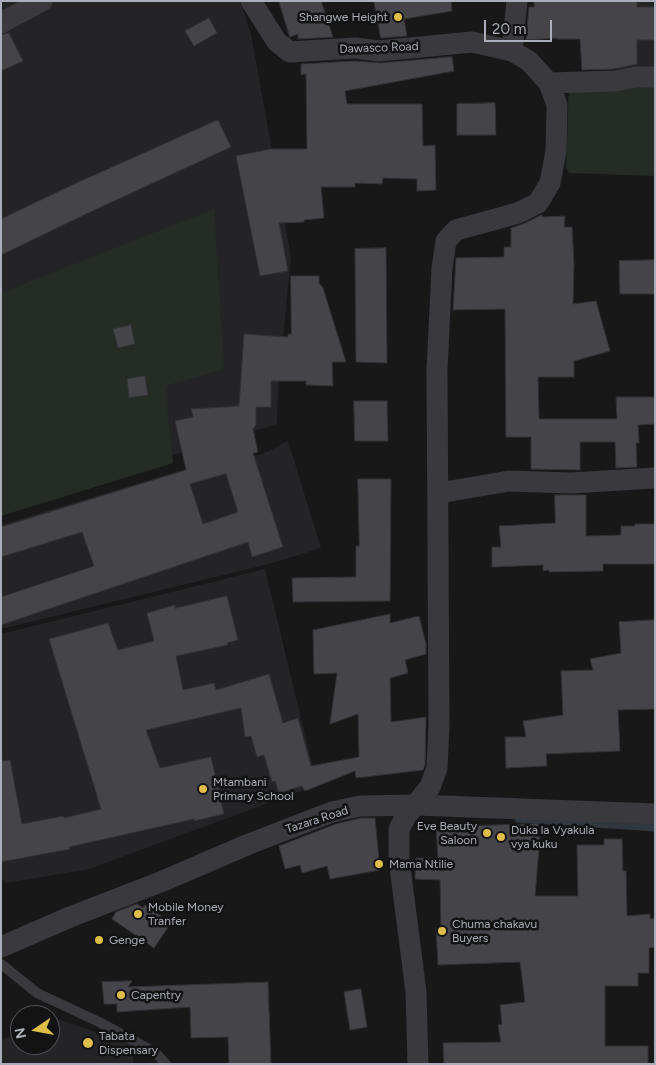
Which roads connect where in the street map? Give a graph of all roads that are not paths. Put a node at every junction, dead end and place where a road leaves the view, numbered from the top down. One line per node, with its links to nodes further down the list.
1 (42, 1): 4 (street)
2 (251, 1): 5 (street, Dawasco Road)
3 (517, 1): 5 (street)
4 (1, 23)
5 (512, 51): 7 (street, Dawasco Road)
6 (655, 77): 7 (street)
7 (549, 83): 9 (street)
8 (655, 478): 9 (street)
9 (439, 493): 10 (street)
10 (416, 805): 11 (street, Tazara Road); 12 (street, Tazara Road); 15 (street)
11 (655, 814)
12 (1, 947)
13 (1, 964): 14 (lane)
14 (166, 1064)
15 (418, 1064)

